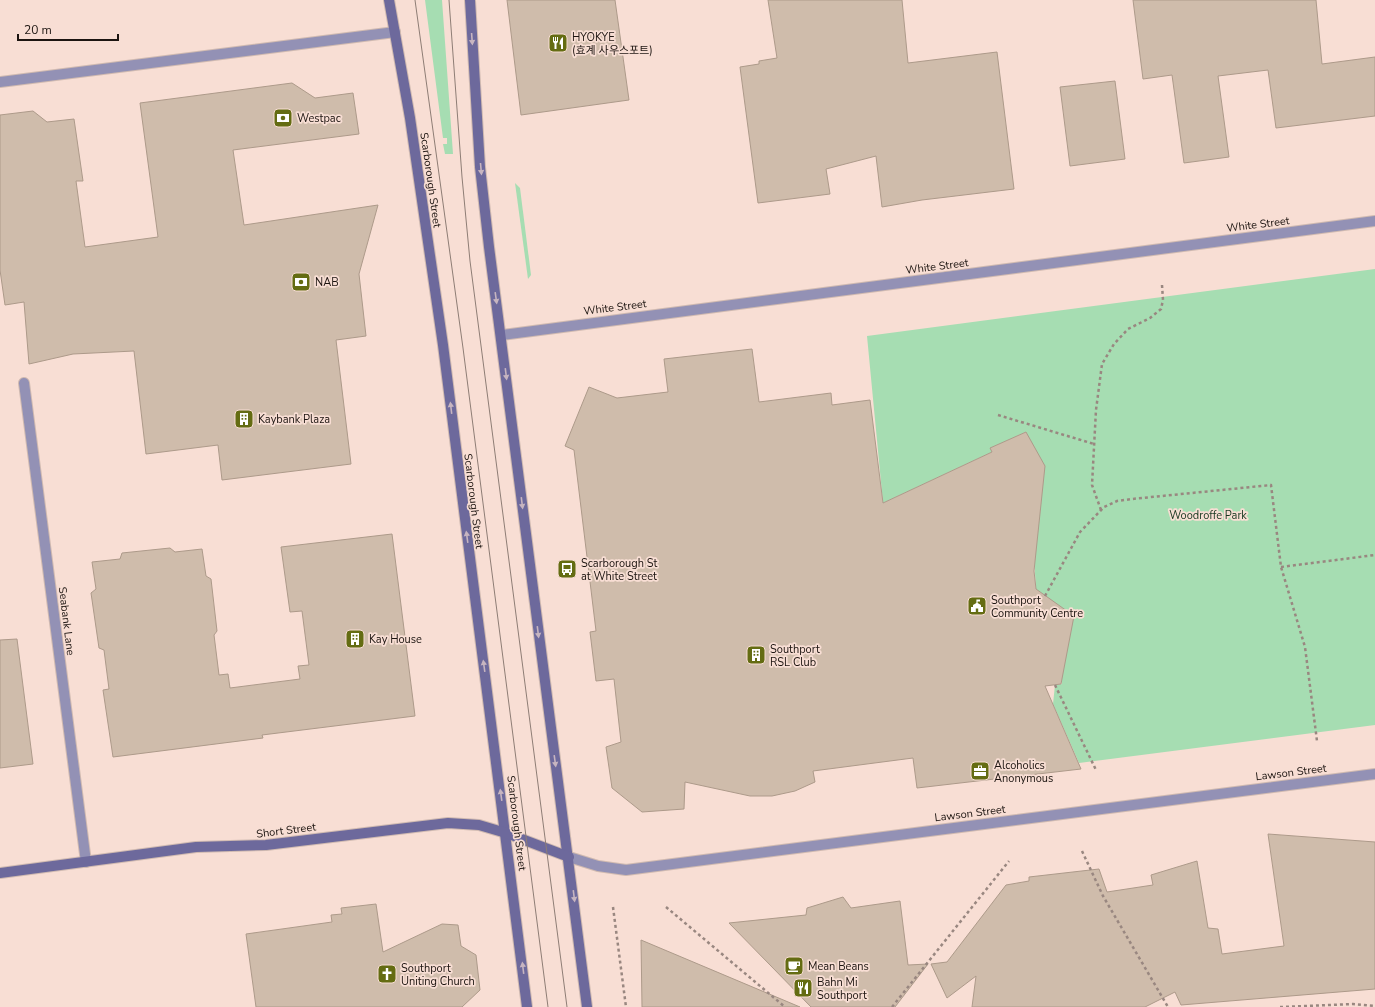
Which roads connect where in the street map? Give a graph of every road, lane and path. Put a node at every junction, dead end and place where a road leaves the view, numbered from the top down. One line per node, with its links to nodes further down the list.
1 (389, 0): 3 (main road, Scarborough Street)
2 (470, 0): 7 (main road, one-way to 7)
3 (395, 32): 4 (street); 19 (main road, Scarborough Street, one-way to 3)
4 (0, 82)
5 (1375, 221): 7 (street, White Street)
6 (1162, 284): 10 (path)
7 (502, 335): 21 (main road, one-way to 21)
8 (24, 384): 23 (street, Seabank Lane)
9 (998, 415): 10 (path)
10 (1094, 444): 11 (path)
11 (1101, 510): 13 (path); 14 (path)
12 (1375, 555): 13 (path)
13 (1281, 566): 16 (path)
14 (1045, 596)
15 (1055, 685): 17 (path)
16 (1318, 741)
17 (1096, 770)
18 (1375, 774): 21 (street, Lawson Street)
19 (506, 833): 21 (main road, Short Street); 23 (main road, Short Street); 28 (main road, Scarborough Street, one-way to 19)
20 (1082, 851): 33 (path)
21 (569, 857): 29 (main road, one-way to 29)
22 (1008, 861): 32 (path)
23 (86, 862): 24 (main road, Short Street)
24 (0, 874)
25 (613, 907): 30 (path)
26 (666, 907): 31 (path)
27 (1375, 1006): 34 (path)
28 (528, 1007)
29 (588, 1007)
30 (626, 1007)
31 (785, 1007)
32 (892, 1007)
33 (1168, 1007)
34 (1280, 1007)

